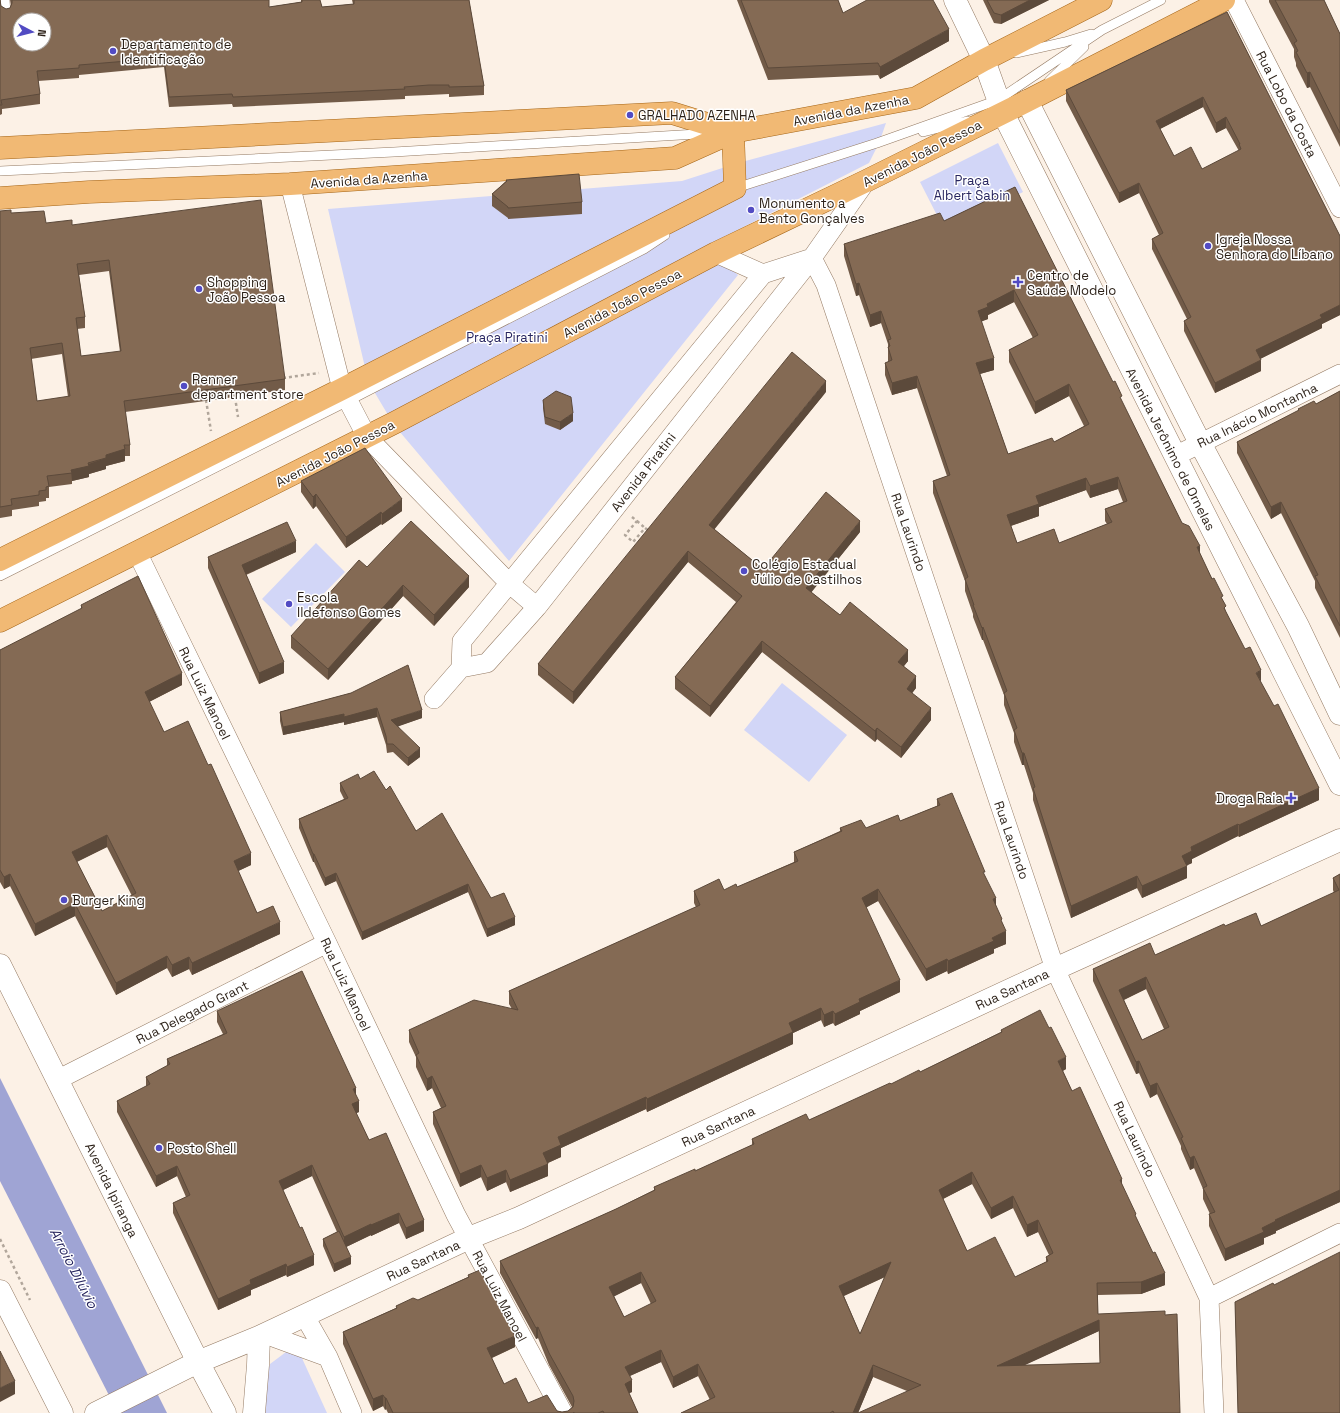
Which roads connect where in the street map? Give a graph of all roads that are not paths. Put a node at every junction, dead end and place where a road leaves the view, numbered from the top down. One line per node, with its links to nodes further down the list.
1 (5, 0): 7 (lane)
2 (955, 0): 9 (street, Avenida Jerônimo de Ornelas)
3 (1101, 0): 9 (main road)
4 (1162, 0): 8 (lane)
5 (1224, 0): 10 (main road, Avenida João Pessoa)
6 (1234, 0): 20 (street, Rua Lobo da Costa)
7 (6, 13)
8 (1102, 30): 9 (lane); 10 (lane); 11 (lane)
9 (984, 60): 11 (street, Avenida Jerônimo de Ornelas); 12 (main road, Avenida da Azenha)
10 (1027, 102): 11 (main road, Avenida João Pessoa); 23 (street)
11 (1000, 106): 13 (lane); 13 (lane); 16 (main road, Avenida João Pessoa); 25 (street, Avenida Jerônimo de Ornelas)
12 (733, 132): 14 (main road, Avenida da Azenha); 15 (lane); 17 (main road, Avenida da Azenha); 18 (main road)
13 (877, 143): 18 (lane)
14 (0, 148)
15 (0, 171)
16 (866, 181): 21 (main road, Avenida João Pessoa); 22 (street, Avenida Piratini)
17 (290, 184): 19 (main road, Avenida da Azenha); 27 (street)
18 (735, 188): 27 (main road)
19 (0, 198)
20 (1340, 208)
21 (716, 253): 24 (street); 28 (main road, Avenida João Pessoa)
22 (812, 258): 24 (street); 35 (street, Avenida Piratini); 46 (street, Rua Laurindo)
23 (1110, 266): 25 (street); 29 (street)
24 (763, 274): 34 (street)
25 (1086, 279): 30 (street, Avenida Jerônimo de Ornelas)
26 (1340, 374): 29 (street, Rua Inácio Montanha)
27 (343, 387): 28 (street); 32 (main road); 33 (lane)
28 (367, 437): 31 (main road, Avenida João Pessoa); 34 (street)
29 (1200, 443): 30 (street, Rua Inácio Montanha); 37 (street)
30 (1175, 456): 38 (street, Avenida Jerônimo de Ornelas)
31 (137, 552): 36 (main road, Avenida João Pessoa); 44 (street, Rua Luiz Manoel)
32 (0, 560)
33 (0, 576)
34 (510, 584): 35 (street); 39 (street)
35 (537, 607): 39 (street, Avenida Piratini)
36 (0, 620)
37 (1298, 626): 38 (street); 41 (street)
38 (1267, 640): 42 (street, Avenida Jerônimo de Ornelas)
39 (461, 668): 40 (street)
40 (434, 699)
41 (1340, 714)
42 (1340, 784)
43 (1340, 840): 46 (street, Rua Santana)
44 (327, 943): 47 (street, Rua Delegado Grant); 49 (street, Rua Luiz Manoel)
45 (0, 965): 47 (street, Avenida Ipiranga)
46 (1056, 969): 49 (street, Rua Santana); 51 (street, Rua Laurindo)
47 (57, 1080): 55 (street, Avenida Ipiranga)
48 (1340, 1234): 51 (street)
49 (469, 1238): 52 (street, Rua Santana); 61 (street, Rua Luiz Manoel)
50 (0, 1291): 56 (street)
51 (1210, 1298): 62 (street, Rua Laurindo)
52 (304, 1315): 53 (street, Rua Santana); 54 (street)
53 (262, 1335): 54 (street); 55 (street, Rua Santana); 59 (street)
54 (328, 1357): 60 (street)
55 (189, 1366): 57 (street, Rua Santana); 58 (street, Avenida Ipiranga)
56 (62, 1413)
57 (97, 1413)
58 (225, 1413)
59 (254, 1413)
60 (352, 1413)
61 (563, 1413)
62 (1214, 1413)

